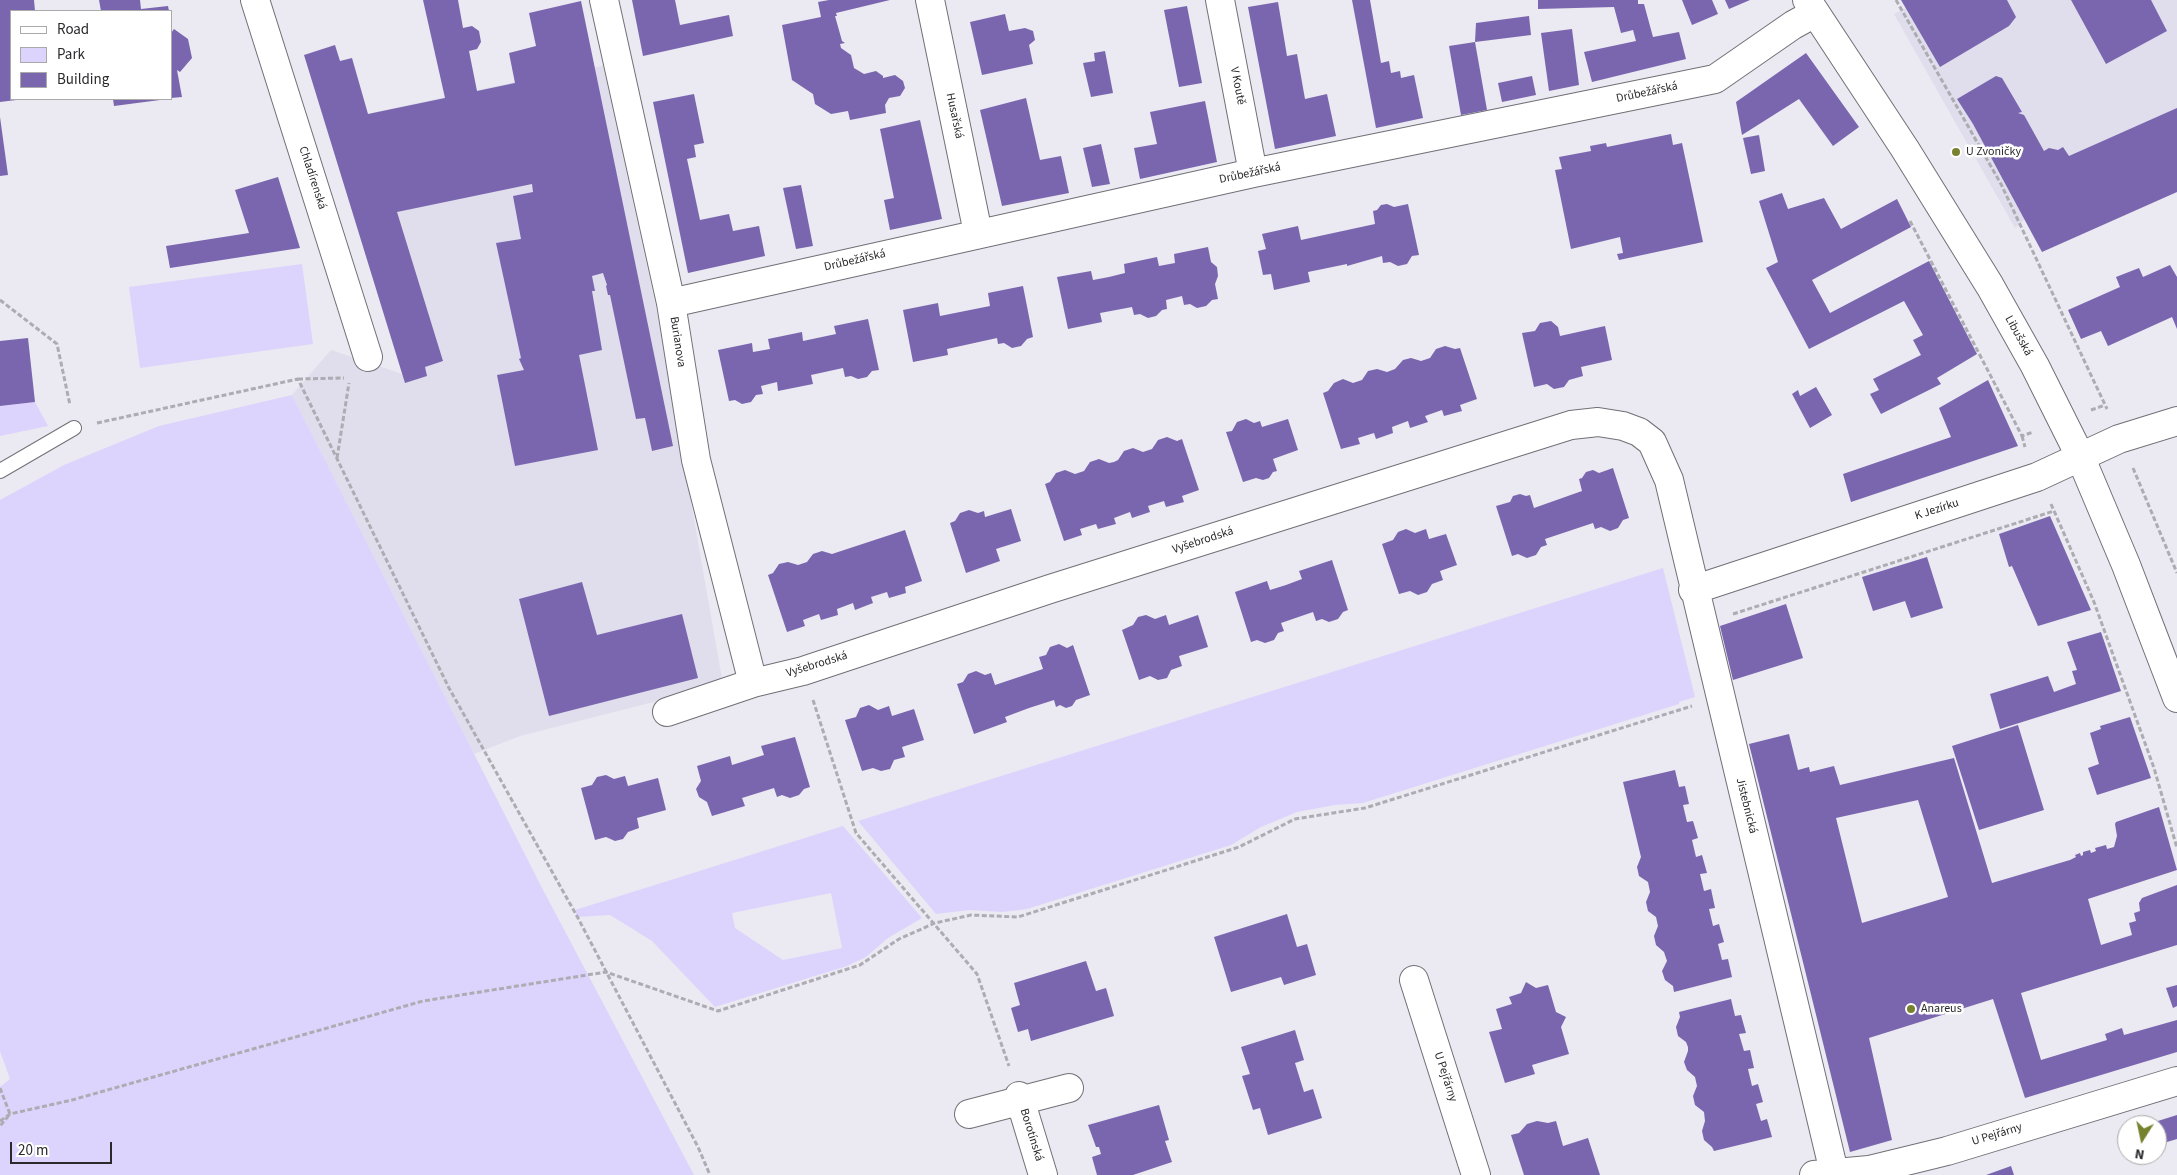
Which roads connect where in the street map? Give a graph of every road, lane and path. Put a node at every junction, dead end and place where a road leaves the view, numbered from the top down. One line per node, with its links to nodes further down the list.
1 (255, 0): 12 (street, Chladírenská)
2 (604, 0): 11 (street, Burianova)
3 (930, 0): 9 (street, Husařská)
4 (1220, 0): 7 (street, V Koutě)
5 (1896, 0): 14 (path)
6 (1811, 6): 7 (street, Drůbežářská); 19 (street, Libušská)
7 (1253, 173): 9 (street, Drůbežářská)
8 (1908, 218): 17 (path)
9 (978, 233): 11 (street, Drůbežářská)
10 (0, 300): 16 (path)
11 (671, 303): 29 (street, Burianova)
12 (368, 357)
13 (298, 379): 16 (path); 20 (path); 20 (path)
14 (2108, 412)
15 (2177, 421): 19 (street, K Jezírku)
16 (74, 428): 22 (lane)
17 (2036, 431)
18 (1652, 442): 26 (street, Jistebnická); 28 (street, Vyšebrodská)
19 (2080, 456): 26 (street, K Jezírku); 30 (street, Libušská)
20 (337, 459): 35 (path)
21 (2130, 463): 25 (path)
22 (0, 471)
23 (2048, 498): 24 (path)
24 (2054, 511): 27 (path); 33 (path)
25 (2177, 574)
26 (1693, 590): 27 (street, Jistebnická)
27 (1702, 624): 45 (street, Jistebnická)
28 (803, 671): 29 (street, Vyšebrodská); 34 (path)
29 (753, 683): 32 (street, Vyšebrodská)
30 (2177, 698)
31 (1683, 708): 34 (path)
32 (667, 712)
33 (2177, 848)
34 (935, 922): 35 (path); 40 (path)
35 (606, 972): 41 (path); 46 (path)
36 (1414, 980): 48 (street, U Pejřárny)
37 (2177, 1081): 45 (street, U Pejřárny)
38 (0, 1088): 41 (path)
39 (1069, 1088): 40 (street)
40 (1020, 1098): 42 (street); 47 (street, Borotínská)
41 (10, 1114): 43 (path); 44 (path)
42 (969, 1114)
43 (0, 1121)
44 (0, 1126)
45 (1824, 1174)
46 (710, 1175)
47 (1043, 1175)
48 (1476, 1175)

